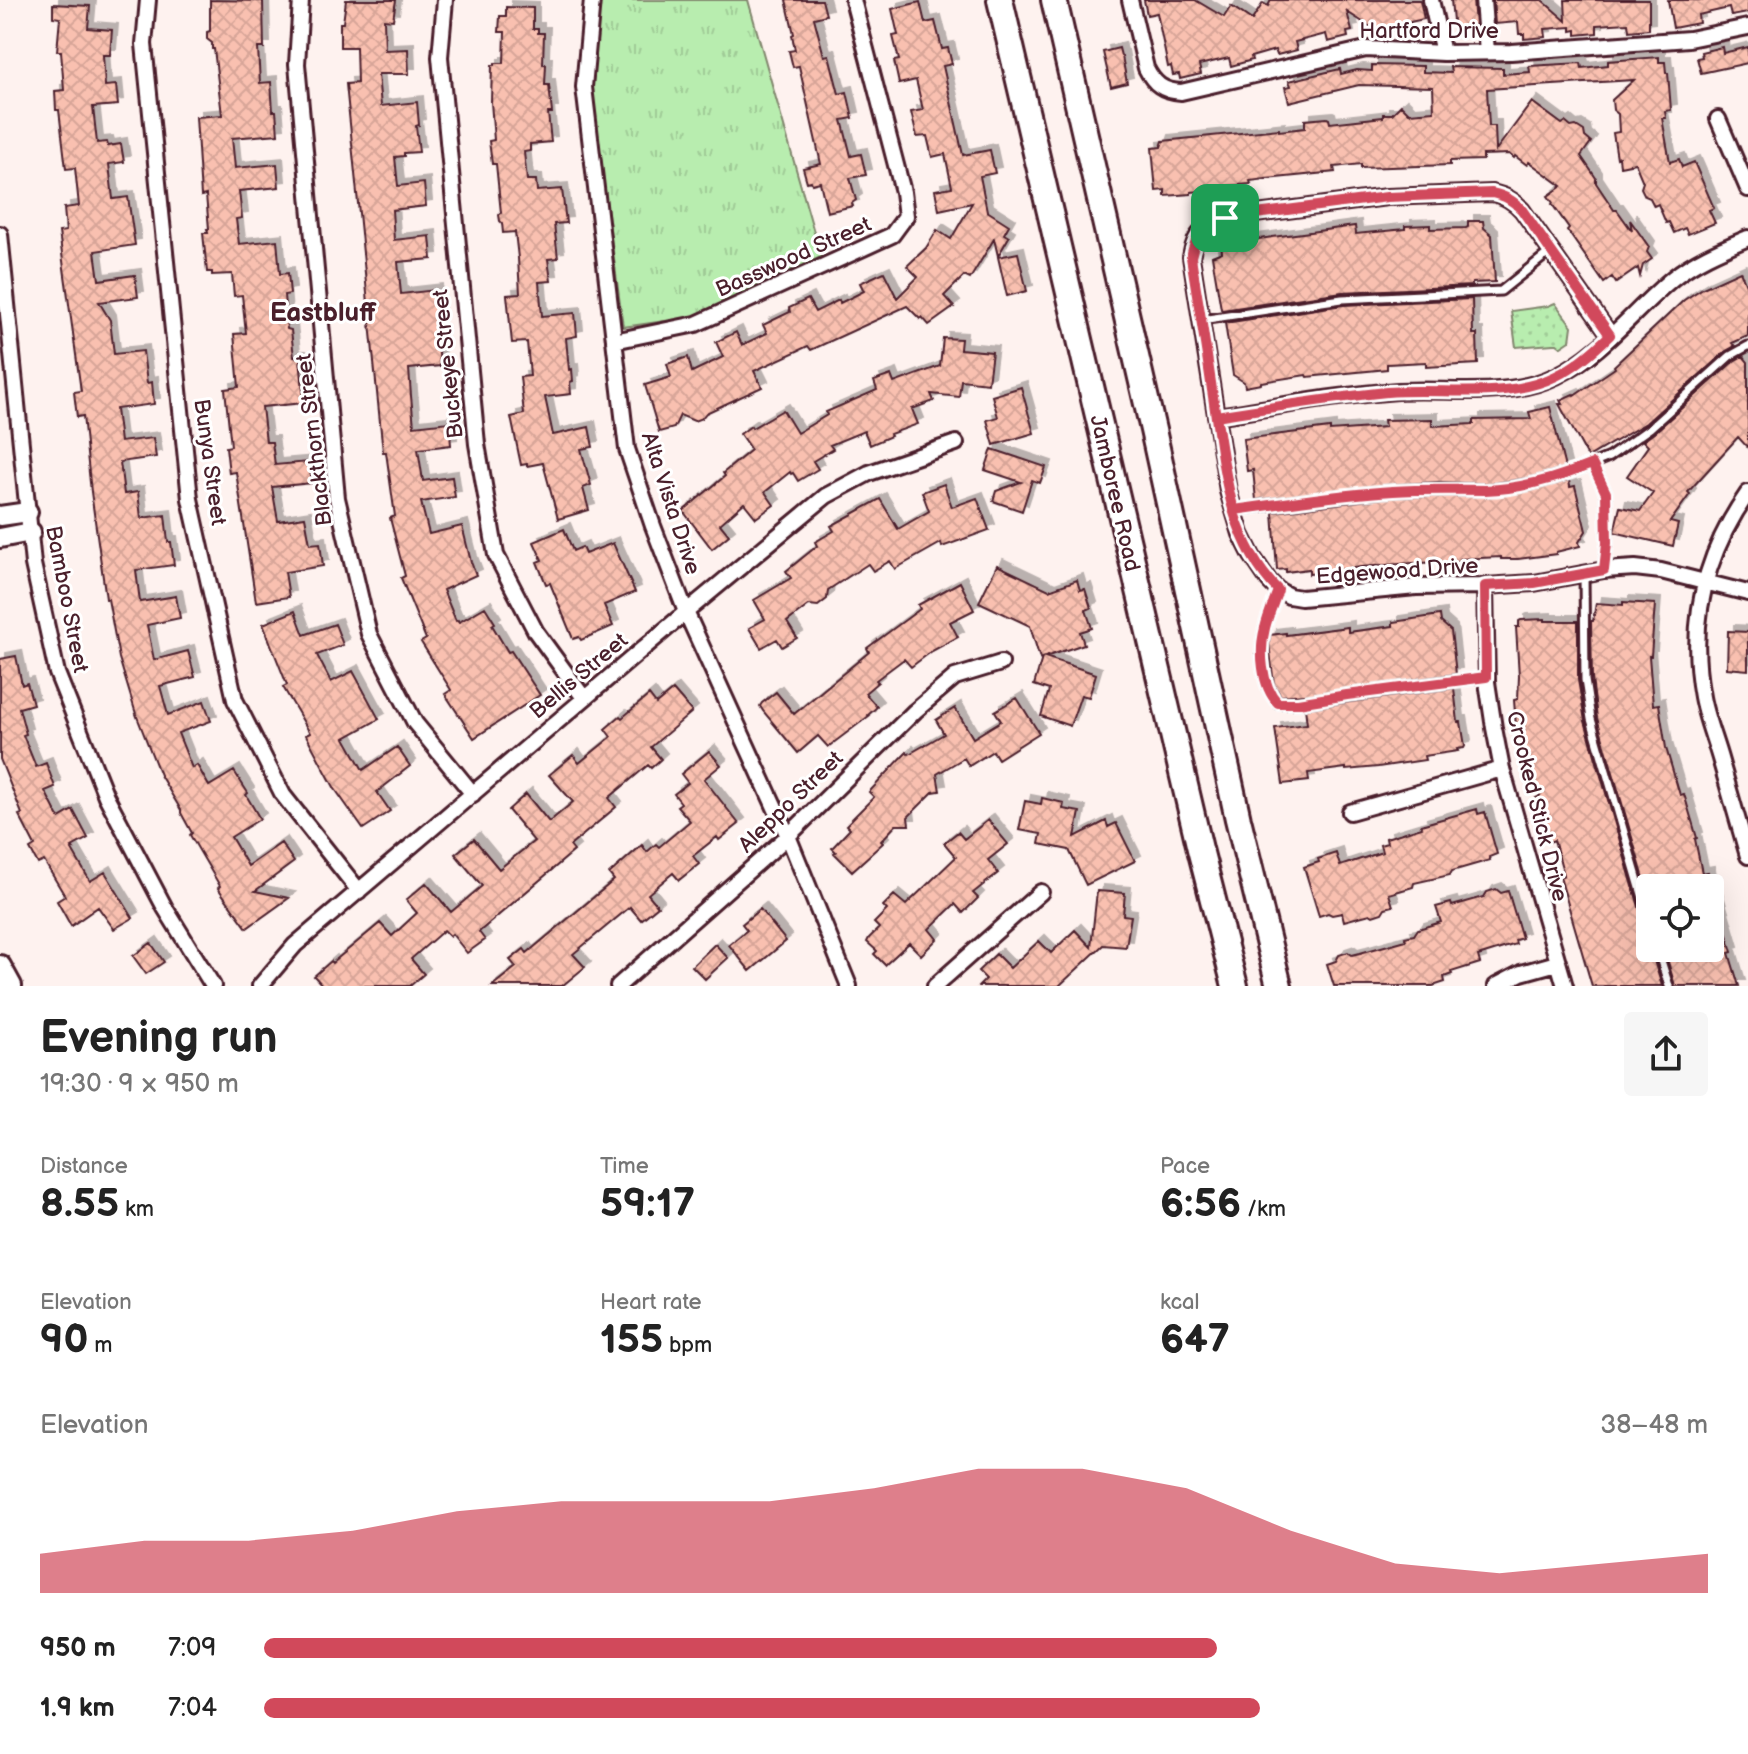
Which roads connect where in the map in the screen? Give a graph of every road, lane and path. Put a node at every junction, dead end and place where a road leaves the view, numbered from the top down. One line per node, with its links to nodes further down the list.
1 (148, 0): 48 (street, Bunya Street)
2 (301, 0): 43 (street, Blackthorn Street)
3 (445, 0): 41 (street, Buckeye Street)
4 (592, 0): 21 (street, Alta Vista Drive)
5 (853, 0): 21 (street, Basswood Street)
6 (1000, 0): 59 (main road, Jamboree Road)
7 (1054, 0): 60 (main road)
8 (1130, 0): 13 (street, Hartford Drive)
9 (1431, 0): 13 (street)
10 (1483, 0): 12 (street)
11 (1748, 27): 12 (street, Hartford Drive)
12 (1487, 52): 13 (street, Hartford Drive)
13 (1443, 53)
14 (1718, 119): 15 (street)
15 (1748, 189)
16 (0, 234): 28 (street, Bamboo Street)
17 (1748, 238): 20 (street)
18 (1551, 251): 19 (lane); 19 (street); 20 (street)
19 (1201, 320): 23 (street)
20 (1610, 335): 23 (street)
21 (614, 341): 38 (street, Alta Vista Drive)
22 (1748, 346): 25 (lane)
23 (1216, 416): 27 (street)
24 (956, 443): 38 (street, Bellis Street)
25 (1592, 464): 27 (lane); 32 (lane)
26 (1748, 493): 34 (street)
27 (1234, 510): 36 (street)
28 (28, 512): 29 (street); 30 (street, Bamboo Street)
29 (0, 516)
30 (31, 532): 31 (street); 54 (street, Bamboo Street)
31 (0, 538)
32 (1604, 570): 33 (street, Edgewood Drive); 34 (street, Edgewood Drive)
33 (1584, 573): 35 (street, Edgewood Drive); 47 (lane)
34 (1705, 582): 37 (street, Edgewood Drive); 46 (street)
35 (1485, 586): 36 (street, Edgewood Drive); 40 (street, Crooked Stick Drive)
36 (1278, 590): 40 (lane)
37 (1748, 593)
38 (686, 612): 41 (street, Bellis Street); 45 (street, Alta Vista Drive)
39 (1001, 663): 45 (street, Aleppo Street)
40 (1486, 677): 42 (street, Crooked Stick Drive)
41 (584, 698): 43 (street, Bellis Street)
42 (1502, 769): 44 (street); 51 (street, Crooked Stick Drive)
43 (473, 794): 48 (street, Bellis Street)
44 (1350, 812)
45 (788, 836): 56 (street, Aleppo Street); 57 (street, Alta Vista Drive)
46 (1747, 848)
47 (1636, 874)
48 (359, 891): 55 (street, Bellis Street)
49 (1041, 892): 58 (street)
50 (1661, 962): 63 (lane)
51 (1557, 963): 61 (street); 62 (street, Crooked Stick Drive)
52 (0, 966): 53 (main road)
53 (11, 986)
54 (213, 986)
55 (260, 986)
56 (618, 986)
57 (849, 986)
58 (935, 986)
59 (1235, 986)
60 (1279, 986)
61 (1496, 986)
62 (1565, 986)
63 (1669, 986)

